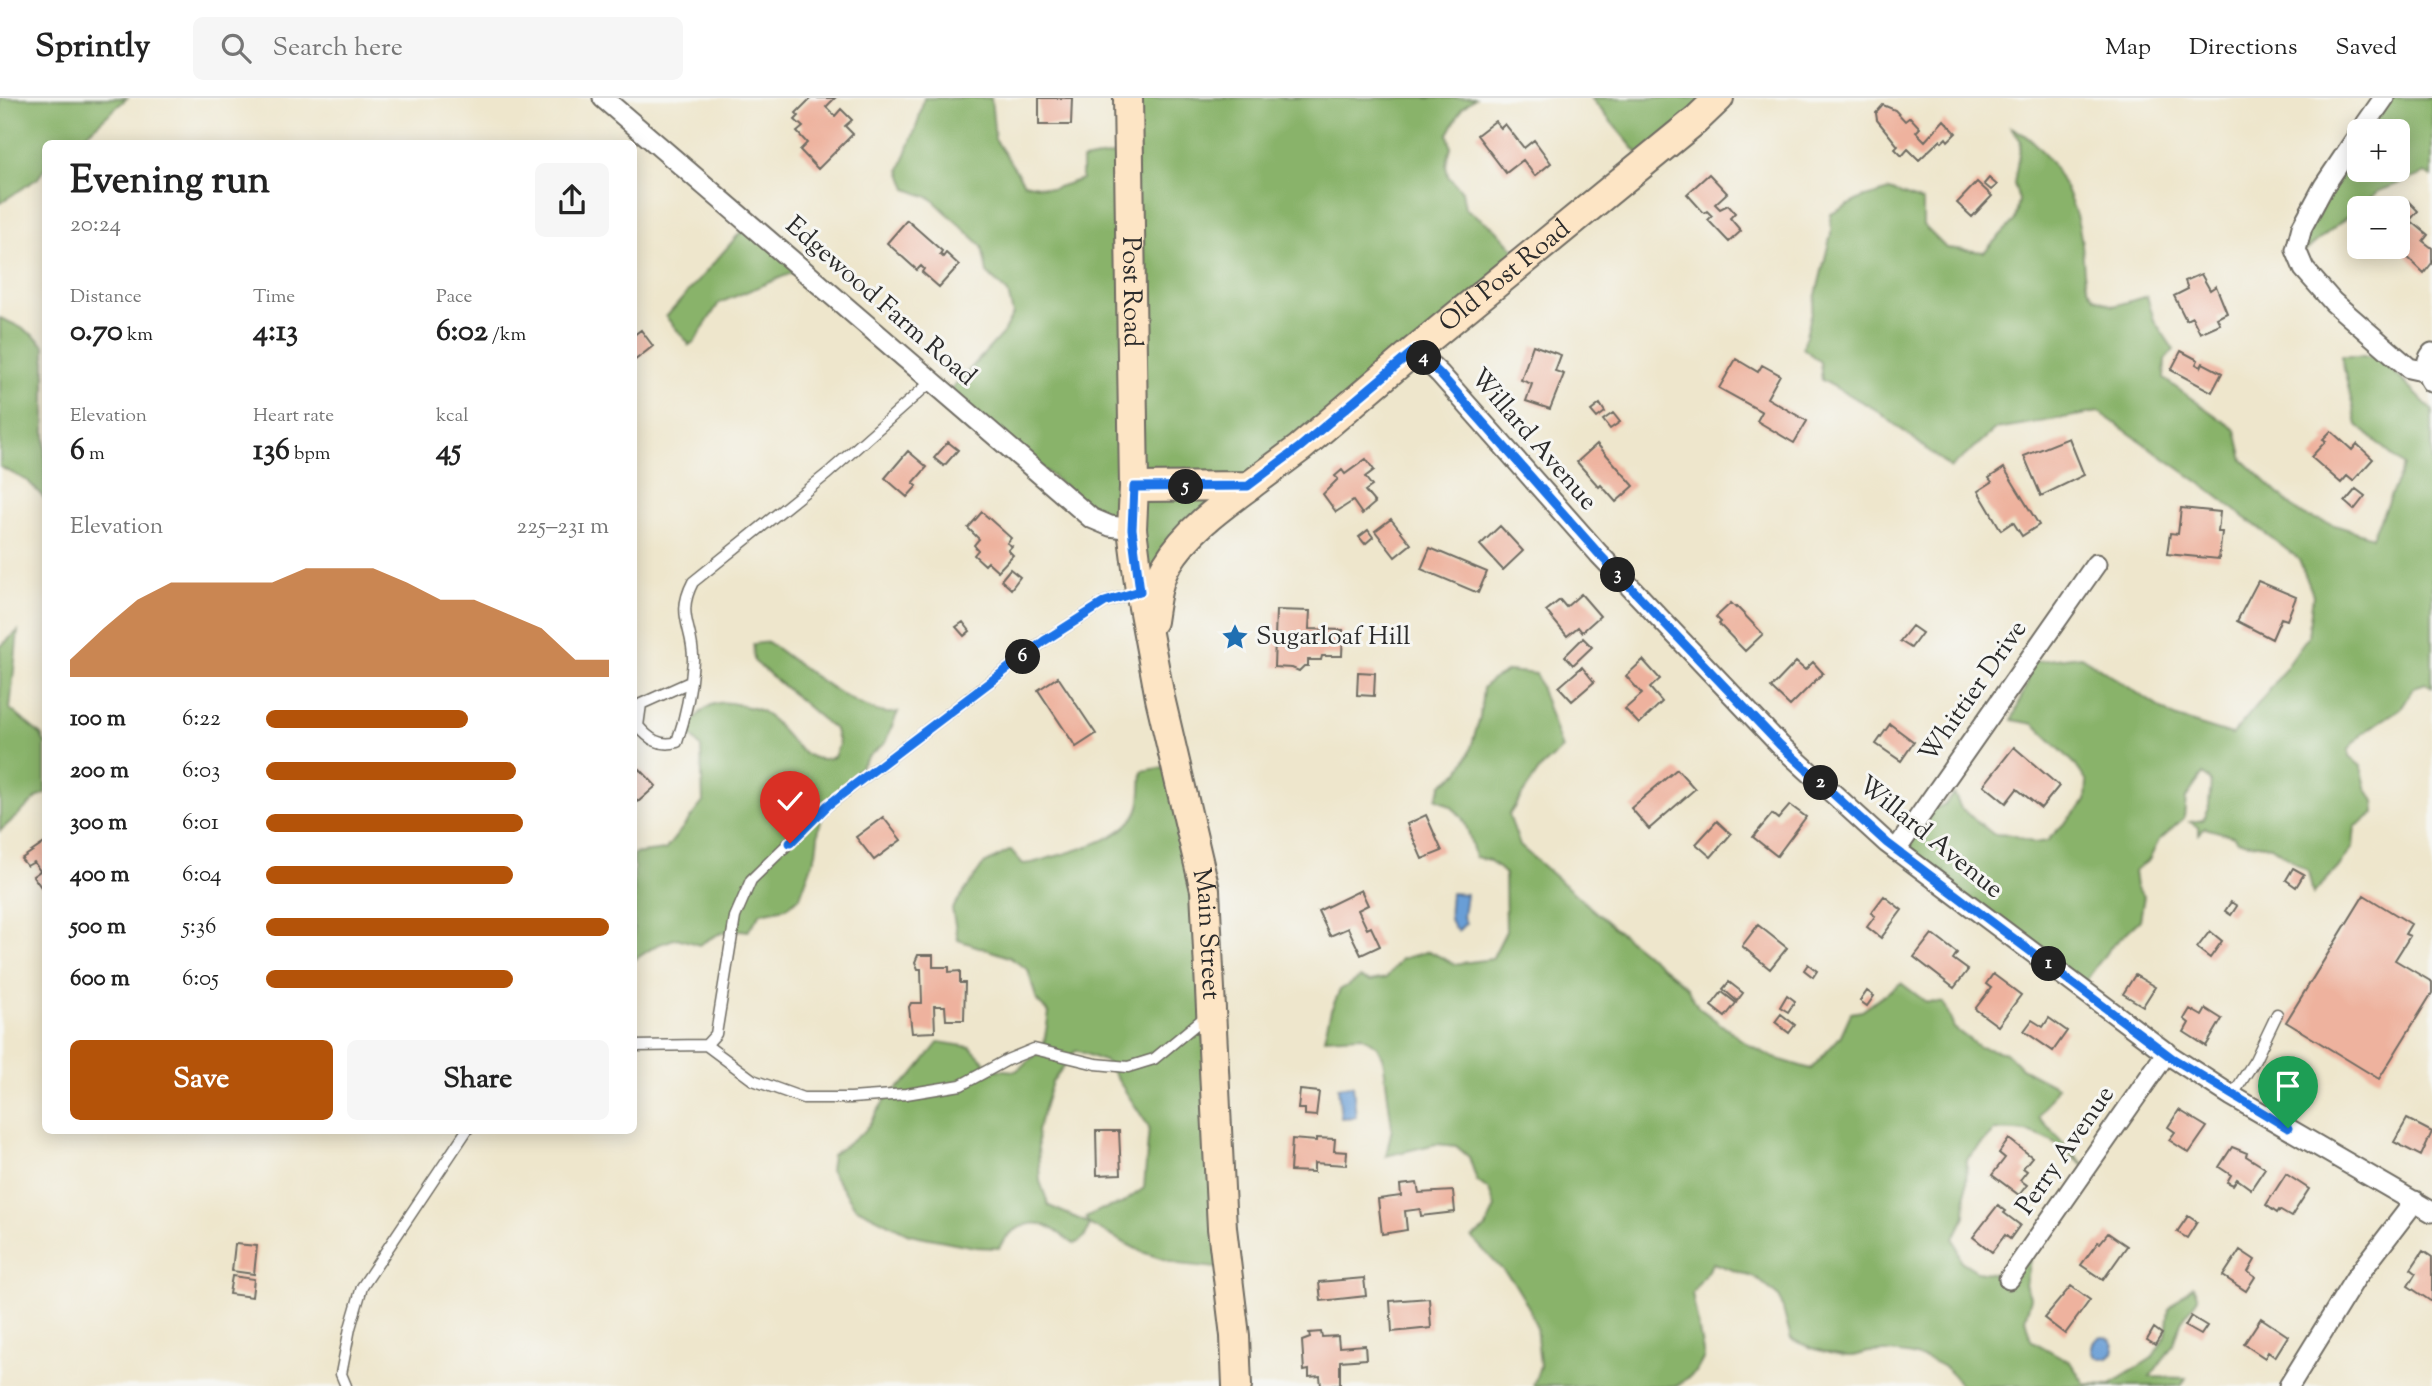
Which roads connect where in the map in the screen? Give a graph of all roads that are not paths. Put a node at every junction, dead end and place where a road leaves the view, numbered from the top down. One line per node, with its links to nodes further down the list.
1 (603, 98): 9 (street, Edgewood Farm Road)
2 (1128, 98): 11 (main road, Post Road)
3 (1719, 98): 7 (main road, Old Post Road)
4 (2384, 98): 5 (street)
5 (2369, 119)
6 (2347, 152): 8 (street)
7 (1415, 350): 10 (main road, Old Post Road); 17 (street, Willard Avenue)
8 (2430, 369)
9 (932, 381): 12 (street, Edgewood Farm Road); 16 (lane)
10 (1248, 486): 11 (main road); 15 (main road, Old Post Road)
11 (1134, 487): 12 (main road, Main Street)
12 (1132, 529): 14 (main road, Main Street)
13 (2096, 564): 17 (street, Whittier Drive)
14 (1140, 591): 15 (main road, Main Street); 20 (lane)
15 (1149, 641): 18 (main road, Main Street)
16 (690, 682): 16 (lane)
17 (1896, 850): 22 (street, Willard Avenue)
18 (1212, 1012): 20 (lane); 28 (main road, Main Street)
19 (2277, 1014): 23 (lane)
20 (706, 1045): 21 (lane)
21 (637, 1046)
22 (2167, 1052): 23 (street, Willard Avenue); 26 (street, Perry Avenue)
23 (2232, 1096): 25 (street, Willard Avenue)
24 (464, 1134): 27 (lane)
25 (2424, 1206): 29 (street)
26 (2009, 1279)
27 (346, 1386)
28 (1237, 1386)
29 (2289, 1386)

